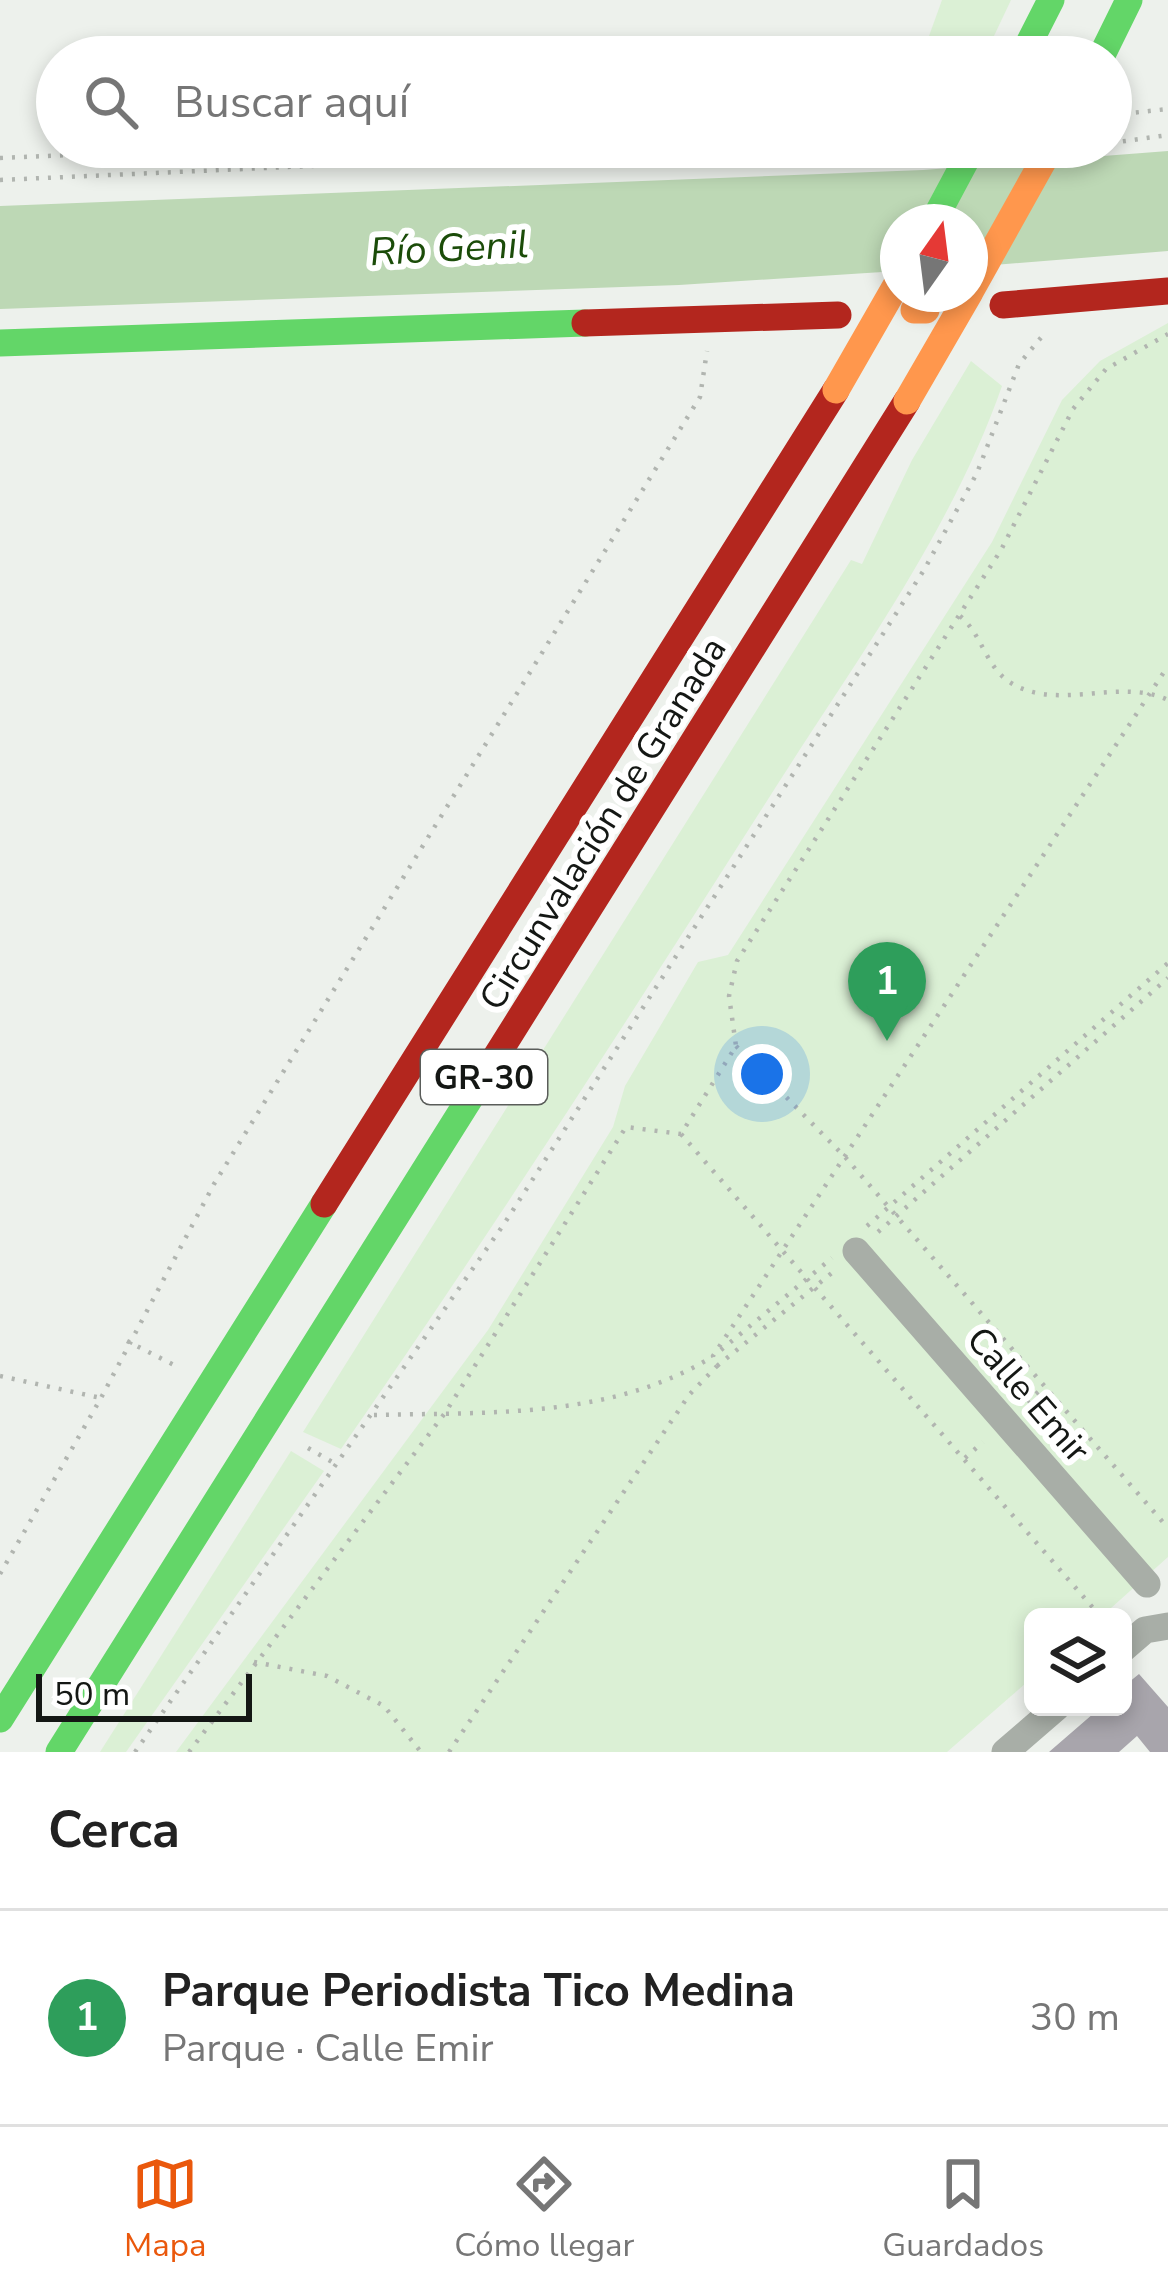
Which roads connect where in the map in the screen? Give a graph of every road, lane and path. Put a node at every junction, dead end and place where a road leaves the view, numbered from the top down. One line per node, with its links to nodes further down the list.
1 (1051, 0): 3 (main road)
2 (1129, 0): 4 (main road)
3 (1033, 36)
4 (1111, 36)
5 (1168, 109): 6 (path)
6 (1132, 114)
7 (1168, 135): 8 (path)
8 (1132, 140)
9 (36, 156): 10 (path)
10 (0, 158)
11 (265, 168): 14 (path)
12 (962, 168): 15 (main road)
13 (1039, 168): 16 (main road, Circunvalación de Granada / GR-30)
14 (0, 180)
15 (943, 204)
16 (988, 259)
17 (1168, 291): 18 (main road)
18 (1085, 300): 19 (main road); 48 (path)
19 (1003, 305)
20 (881, 312): 59 (main road, Circunvalación de Granada / GR-30, bridge)
21 (958, 312): 61 (main road, Circunvalación de Granada / GR-30, bridge)
22 (838, 315): 23 (main road)
23 (712, 321): 25 (main road); 41 (path)
24 (1168, 334): 26 (path)
25 (0, 343)
26 (958, 615): 28 (path); 32 (path)
27 (1168, 666): 28 (path)
28 (1151, 692): 29 (path); 34 (path)
29 (1168, 700)
30 (1168, 963): 35 (path)
31 (1168, 978): 36 (path)
32 (736, 1046): 33 (path); 34 (path)
33 (681, 1134): 38 (path); 47 (path)
34 (845, 1157): 35 (path); 38 (path)
35 (887, 1208): 36 (path); 37 (path)
36 (896, 1217): 37 (path); 51 (path)
37 (851, 1246): 39 (path); 40 (path); 53 (street, Calle Emir)
38 (783, 1251): 39 (path); 42 (path)
39 (809, 1280): 40 (path); 42 (path)
40 (816, 1288): 44 (path); 54 (path)
41 (127, 1341): 43 (path); 46 (path)
42 (713, 1356): 44 (path); 47 (path)
43 (174, 1365)
44 (717, 1366): 60 (path)
45 (0, 1376): 46 (path)
46 (101, 1398): 52 (path)
47 (445, 1413): 48 (path); 57 (path)
48 (374, 1415): 50 (path)
49 (308, 1448): 50 (path)
50 (339, 1466): 62 (path)
51 (1168, 1528)
52 (0, 1574)
53 (1147, 1584)
54 (1094, 1608)
55 (1168, 1626): 56 (street)
56 (1132, 1641)
57 (254, 1662): 63 (path); 64 (path)
58 (1047, 1716): 67 (street)
59 (0, 1719)
60 (455, 1742): 65 (path); 66 (path)
61 (59, 1752)
62 (135, 1752)
63 (189, 1752)
64 (421, 1752)
65 (448, 1752)
66 (463, 1752)
67 (1005, 1752)

